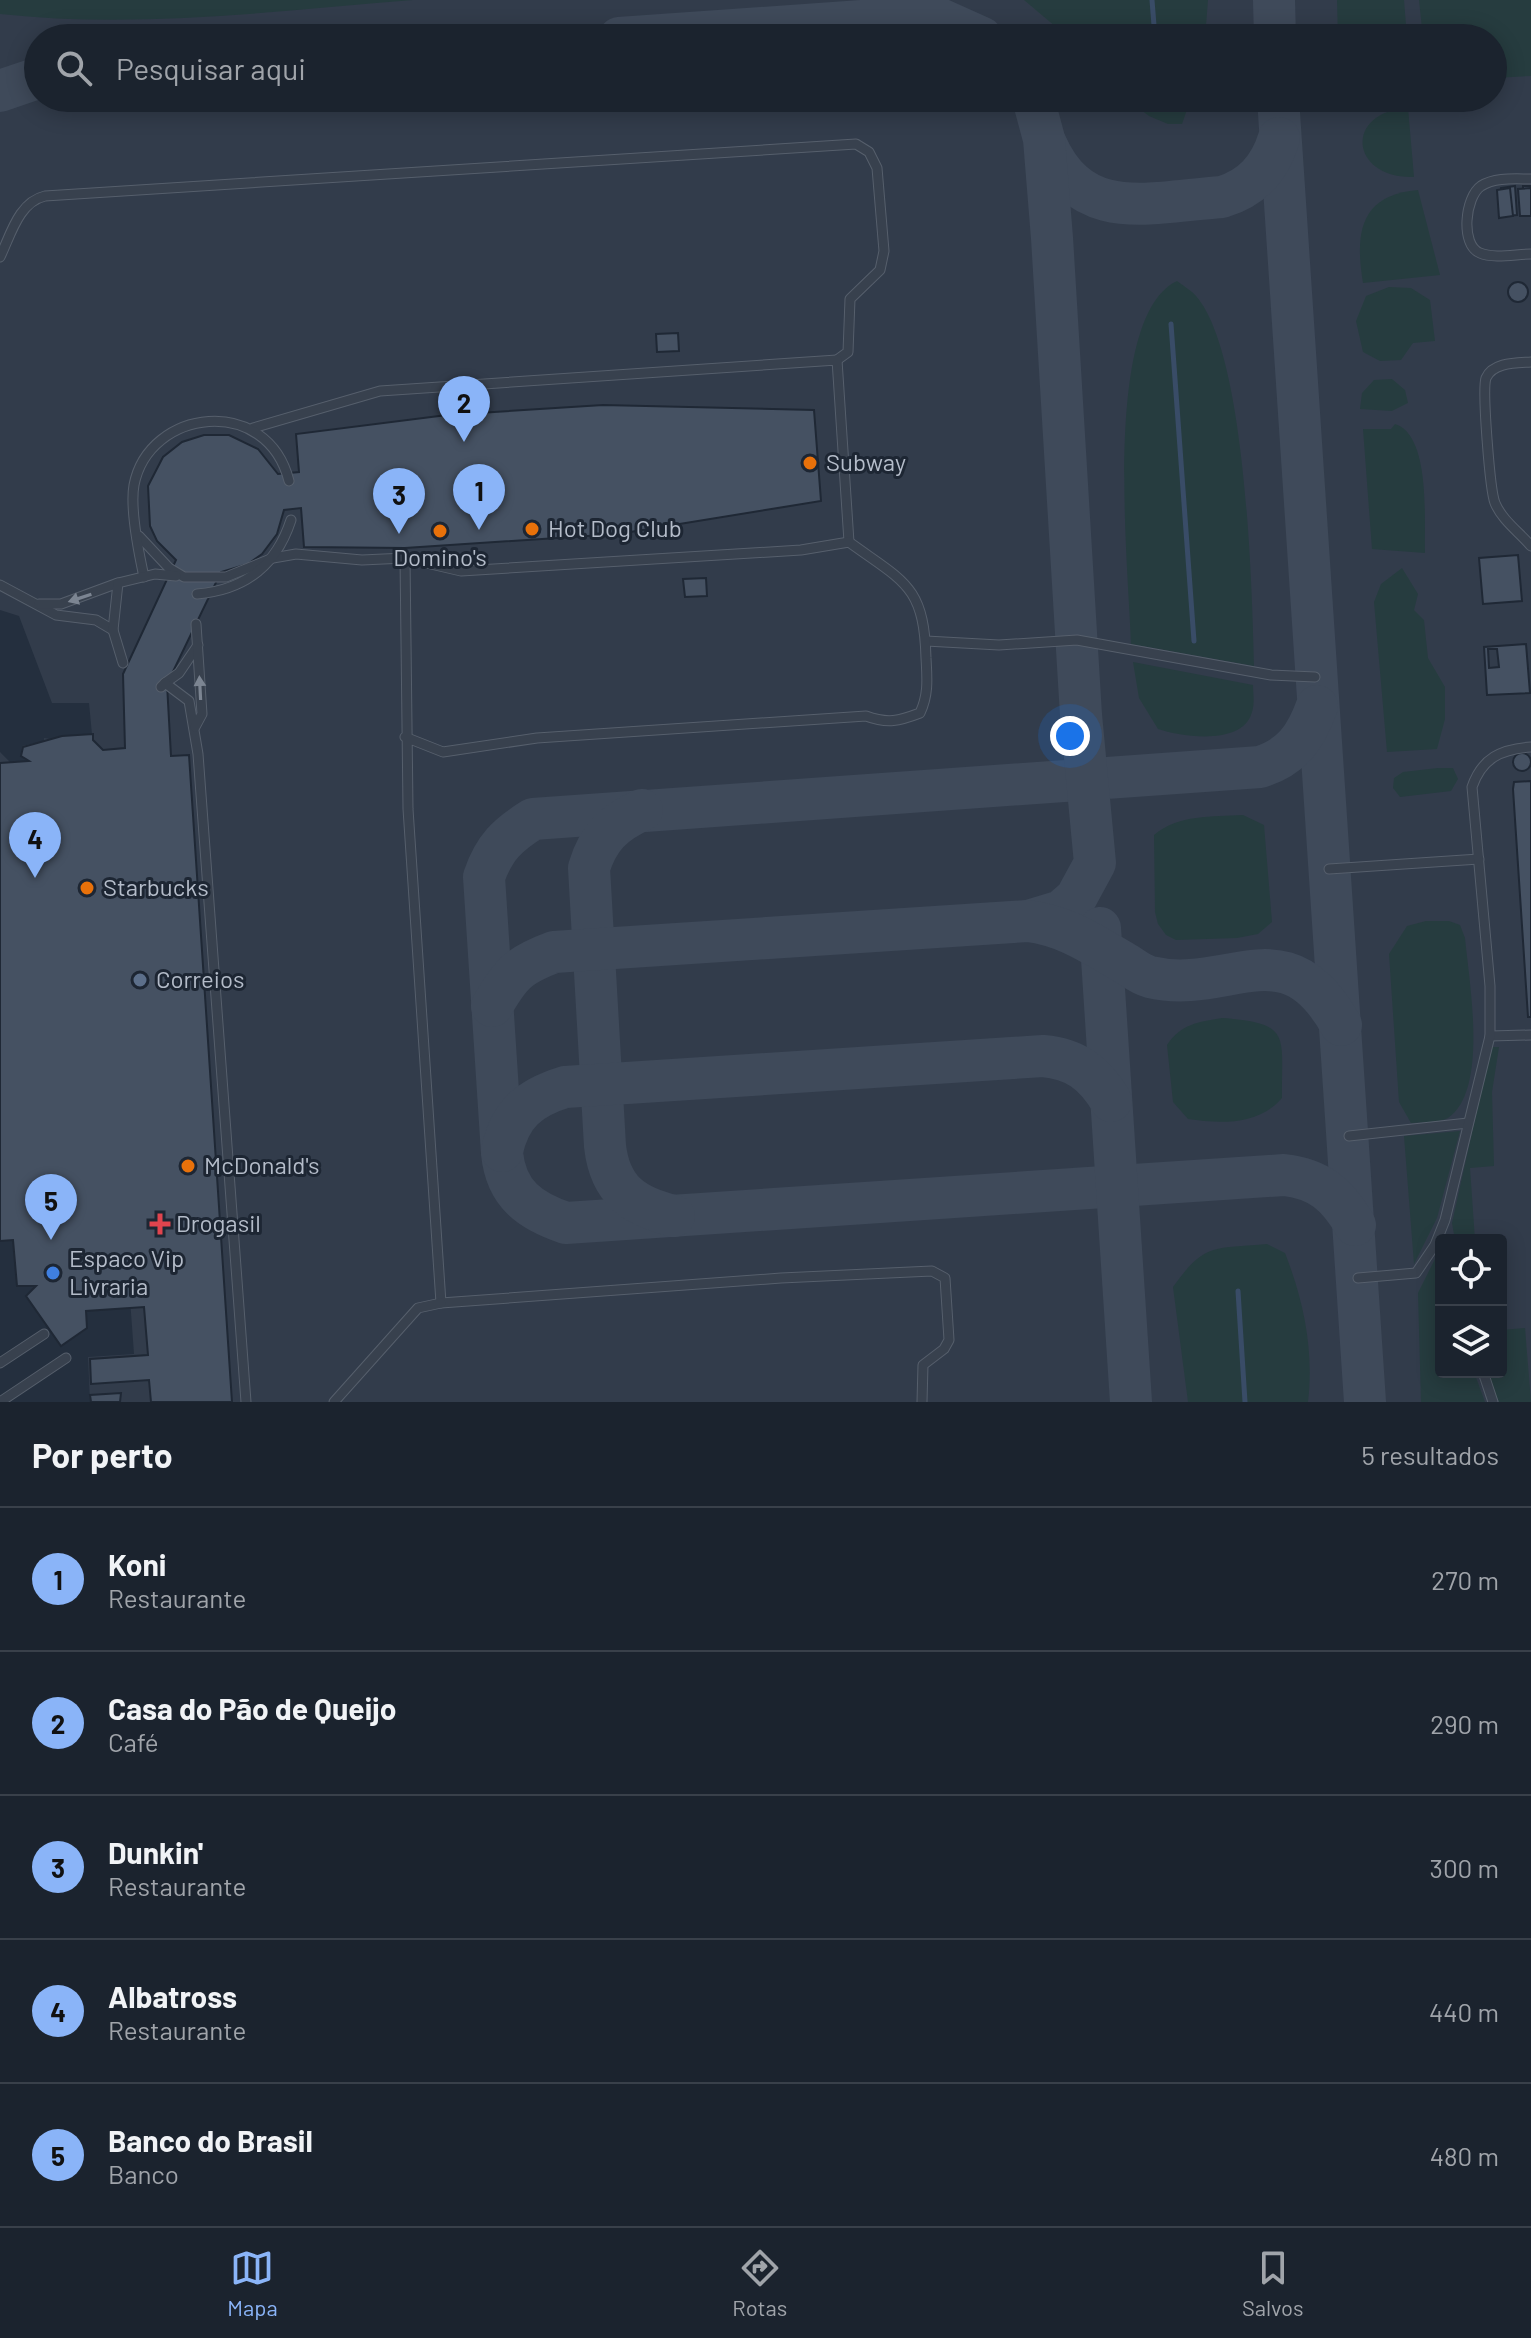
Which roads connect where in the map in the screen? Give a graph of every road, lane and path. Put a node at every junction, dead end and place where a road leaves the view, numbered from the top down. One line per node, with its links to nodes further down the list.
1 (1531, 179): 2 (lane)
2 (1531, 254)
3 (0, 257): 4 (lane)
4 (837, 360): 6 (lane); 10 (lane)
5 (1531, 362): 11 (lane)
6 (253, 428): 7 (lane); 9 (lane)
7 (289, 481)
8 (291, 520): 12 (lane)
9 (139, 536): 14 (lane); 15 (lane)
10 (849, 542): 13 (lane); 22 (lane)
11 (1531, 546)
12 (273, 558): 13 (lane); 15 (lane); 18 (lane)
13 (405, 558): 27 (lane)
14 (144, 577): 15 (lane); 16 (lane)
15 (184, 577)
16 (118, 583): 19 (lane, one-way to 19); 21 (lane)
17 (0, 585): 19 (lane)
18 (197, 594)
19 (39, 604): 21 (lane)
20 (196, 624): 23 (lane)
21 (113, 630): 24 (lane)
22 (926, 641): 25 (lane); 27 (lane)
23 (198, 645): 26 (lane, one-way to 23); 26 (lane)
24 (123, 663)
25 (1315, 677)
26 (194, 729): 45 (lane)
27 (405, 737): 38 (lane)
28 (1531, 747): 29 (lane)
29 (1479, 859): 30 (lane); 32 (lane)
30 (1329, 869)
31 (1531, 1035): 32 (lane)
32 (1490, 1036): 33 (lane)
33 (1468, 1123): 34 (lane); 35 (lane)
34 (1349, 1136)
35 (1442, 1234)
36 (1435, 1245): 37 (lane)
37 (1358, 1278)
38 (441, 1303): 43 (lane); 46 (lane)
39 (44, 1334): 41 (lane)
40 (66, 1358): 44 (lane)
41 (0, 1363)
42 (1485, 1378): 47 (lane)
43 (337, 1400)
44 (0, 1402)
45 (246, 1402)
46 (922, 1402)
47 (1493, 1402)

